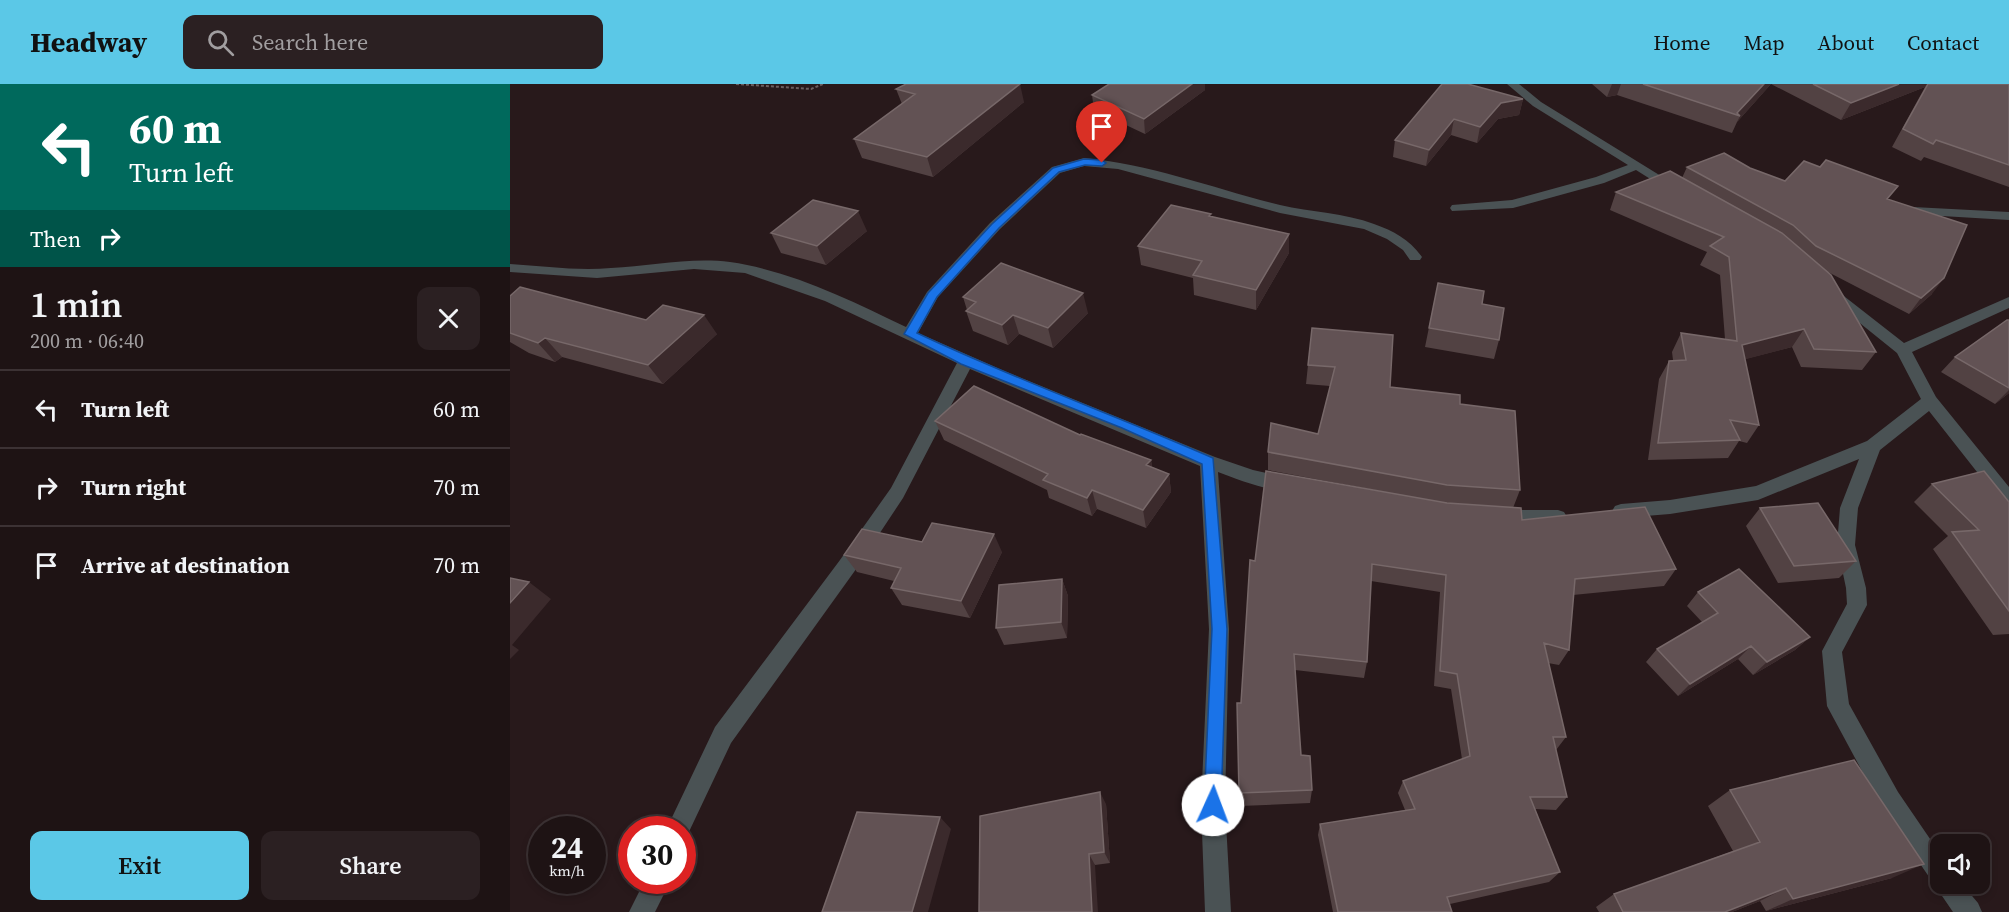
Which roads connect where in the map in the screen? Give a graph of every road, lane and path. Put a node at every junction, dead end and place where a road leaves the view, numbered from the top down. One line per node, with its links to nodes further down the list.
1 (735, 84): 2 (path)
2 (824, 84)
3 (1512, 84): 4 (street)
4 (1636, 166): 5 (street); 6 (street)
5 (1687, 195)
6 (1457, 208)
7 (1913, 211): 8 (street)
8 (2009, 216)
9 (1414, 257): 13 (street)
10 (510, 268): 13 (street)
11 (1827, 289): 14 (street)
12 (2009, 302): 14 (street)
13 (910, 334): 15 (street)
14 (1903, 350): 16 (street)
15 (966, 361): 18 (street); 24 (street)
16 (1930, 401): 17 (street); 20 (street)
17 (1873, 446): 21 (street); 25 (street)
18 (1209, 462): 19 (street); 29 (street)
19 (1308, 487)
20 (2009, 500)
21 (1600, 513)
22 (1577, 515): 23 (street)
23 (1484, 516)
24 (684, 816)
25 (1930, 860)
26 (652, 894): 28 (street)
27 (1955, 894): 30 (street)
28 (642, 912)
29 (1218, 912)
30 (1969, 912)

